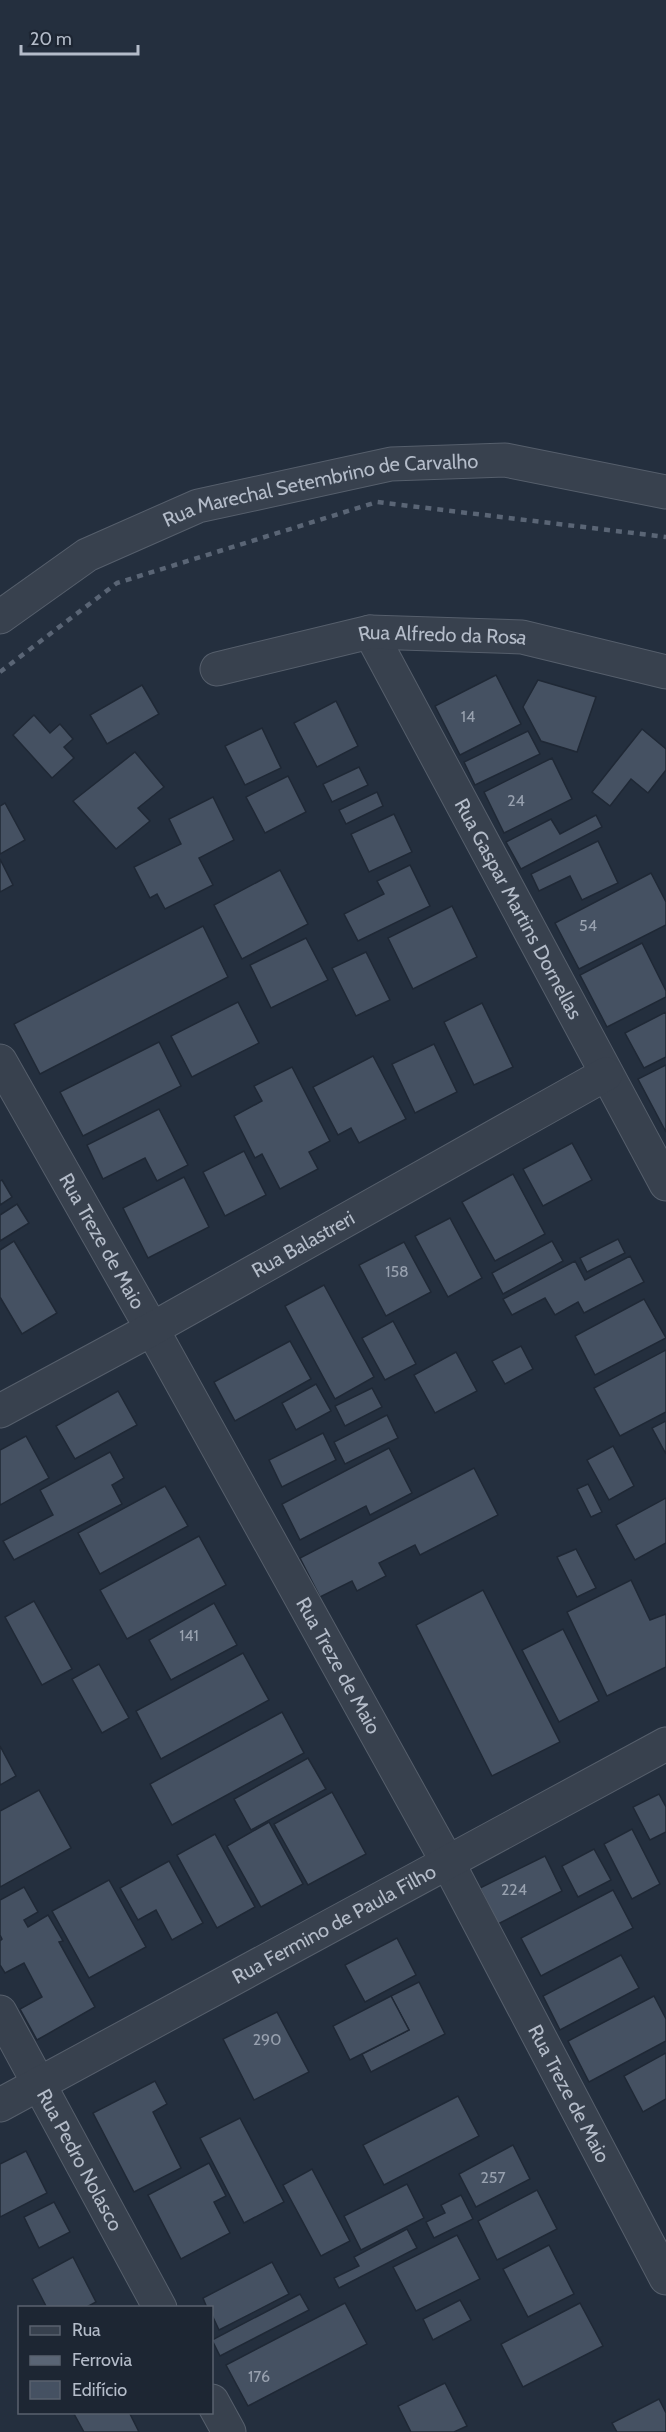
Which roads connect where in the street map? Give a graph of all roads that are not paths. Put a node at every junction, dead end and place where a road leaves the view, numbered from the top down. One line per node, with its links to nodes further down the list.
1 (666, 492): 2 (street, Rua Marechal Setembrino de Carvalho)
2 (0, 617)
3 (370, 632): 4 (street, Rua Alfredo da Rosa); 5 (street, Rua Alfredo da Rosa); 7 (street, Rua Gaspar Martins Dornellas)
4 (217, 669)
5 (666, 672)
6 (0, 1061): 9 (street, Rua Treze de Maio)
7 (606, 1074): 8 (street, Rua Gaspar Martins Dornellas); 9 (street, Rua Balastreri)
8 (666, 1184)
9 (152, 1329): 10 (street, Rua Balastreri); 12 (street, Rua Treze de Maio)
10 (0, 1412)
11 (666, 1744): 12 (street, Rua Fermino de Paula Filho)
12 (448, 1863): 14 (street, Rua Fermino de Paula Filho); 16 (street, Rua Treze de Maio)
13 (0, 2012): 14 (street, Rua Pedro Nolasco)
14 (38, 2085): 15 (street, Rua Fermino de Paula Filho); 17 (street, Rua Pedro Nolasco)
15 (0, 2105)
16 (666, 2278)
17 (159, 2306)
18 (213, 2403): 19 (street)
19 (228, 2432)

